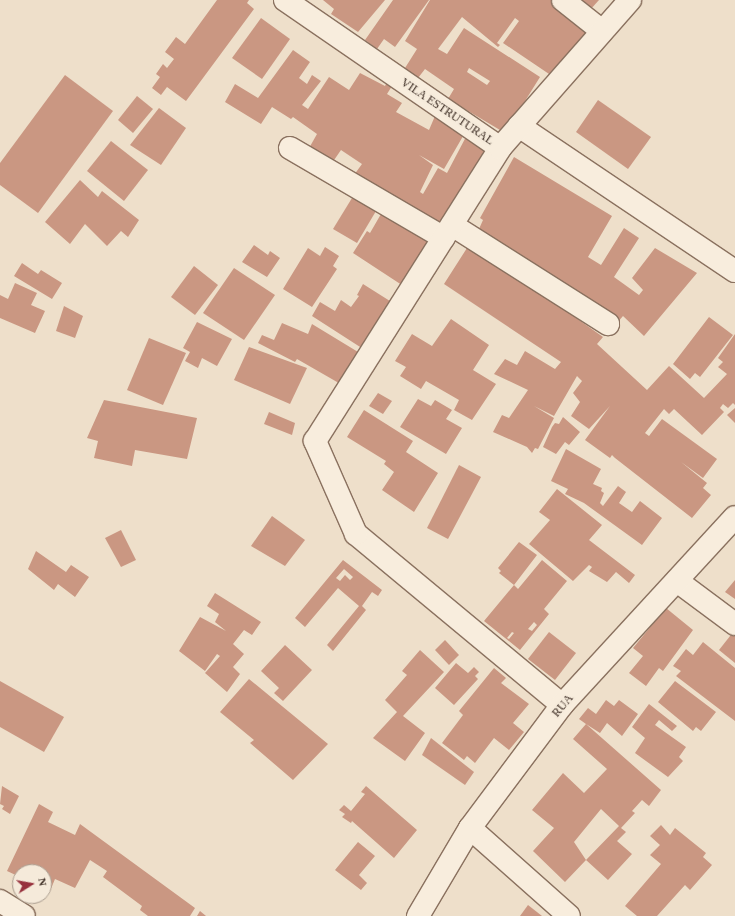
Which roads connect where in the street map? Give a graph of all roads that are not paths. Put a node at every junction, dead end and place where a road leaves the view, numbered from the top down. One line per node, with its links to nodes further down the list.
1 (285, 0): 7 (street, VILA ESTRUTURAL)
2 (563, 0): 4 (street)
3 (630, 0): 4 (street, VILA ESTRUTURAL)
4 (602, 31): 5 (street, VILA ESTRUTURAL)
5 (519, 126): 7 (street, VILA ESTRUTURAL); 9 (street)
6 (290, 148): 8 (street)
7 (500, 148): 8 (street)
8 (448, 231): 10 (street); 14 (street)
9 (735, 271)
10 (608, 324)
11 (735, 517): 12 (street, RUA)
12 (677, 581): 13 (street); 14 (street, RUA)
13 (735, 624)
14 (562, 705): 15 (street, RUA)
15 (470, 828): 18 (street, RUA); 19 (street)
16 (0, 901): 17 (street)
17 (24, 916)
18 (418, 916)
19 (569, 916)

